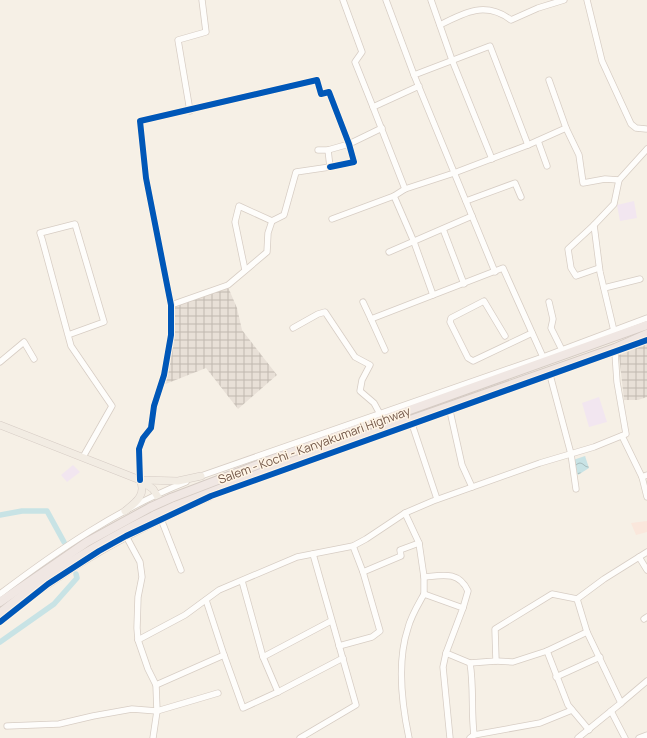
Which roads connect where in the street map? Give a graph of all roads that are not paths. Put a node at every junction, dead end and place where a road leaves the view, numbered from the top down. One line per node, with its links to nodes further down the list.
1 (202, 0): 13 (street)
2 (343, 0): 12 (street)
3 (386, 0): 9 (street)
4 (431, 0): 7 (street)
5 (564, 0): 7 (street)
6 (587, 0): 16 (street)
7 (440, 26): 8 (street)
8 (452, 60): 9 (street); 19 (street); 23 (street)
9 (414, 75): 11 (street)
10 (549, 80): 15 (street)
11 (419, 86): 12 (street); 26 (street)
12 (373, 107): 14 (street)
13 (190, 110): 18 (street); 48 (street)
14 (382, 128): 18 (street); 28 (street)
15 (566, 128): 17 (street); 27 (street)
16 (647, 129)
17 (538, 140): 19 (street); 24 (street)
18 (349, 144): 22 (street); 25 (street)
19 (528, 145): 23 (street)
20 (647, 149): 27 (street)
21 (318, 150): 22 (street)
22 (328, 150): 25 (street)
23 (492, 159): 26 (street)
24 (547, 166)
25 (330, 167): 34 (street)
26 (454, 173): 28 (street); 31 (street)
27 (619, 180): 35 (street)
28 (406, 189): 29 (street)
29 (394, 196): 33 (street); 37 (street)
30 (521, 197): 31 (street)
31 (466, 201): 32 (street)
32 (472, 216): 36 (street); 41 (street)
33 (332, 219)
34 (272, 221): 40 (street); 40 (street)
35 (594, 225): 39 (street); 39 (street)
36 (443, 229): 37 (street); 43 (street)
37 (414, 242): 38 (street); 45 (street)
38 (389, 252)
39 (599, 268): 44 (street)
40 (246, 270): 48 (street)
41 (495, 272): 43 (street); 54 (street)
42 (640, 279): 44 (street)
43 (464, 284): 45 (street)
44 (604, 288): 53 (street)
45 (433, 295): 50 (street)
46 (363, 302): 50 (street)
47 (549, 302): 60 (street)
48 (171, 305): 77 (street)
49 (647, 318): 53 (street)
50 (371, 319): 59 (street)
51 (647, 325): 102 (highway, Salem - Kochi - Kanyakumari Highway, bridge)
52 (293, 328): 69 (street)
53 (614, 331): 60 (street)
54 (532, 333): 57 (street); 62 (street)
55 (647, 334): 86 (highway, Salem - Kochi - Kanyakumari Highway, bridge)
56 (68, 335): 56 (street); 74 (street)
57 (505, 336)
58 (647, 340): 61 (street)
59 (385, 350)
60 (562, 350): 62 (street)
61 (615, 353): 63 (street); 66 (street)
62 (543, 357): 69 (street)
63 (602, 357): 66 (street); 67 (street)
64 (34, 358): 65 (street)
65 (0, 362)
66 (616, 363): 72 (street)
67 (550, 375): 68 (street); 73 (street)
68 (450, 411): 70 (street); 78 (street)
69 (380, 414): 75 (street)
70 (412, 424): 82 (street); 85 (street)
71 (0, 425): 74 (main road)
72 (622, 436): 73 (street); 76 (street)
73 (571, 454): 78 (street); 79 (street)
74 (83, 457): 77 (main road)
75 (201, 476): 77 (main road); 80 (street)
76 (644, 476): 81 (street)
77 (140, 480): 80 (main road); 83 (main road)
78 (472, 487): 82 (street)
79 (576, 489)
80 (157, 495): 83 (street); 85 (main road)
81 (647, 497)
82 (437, 499): 84 (street)
83 (125, 511): 98 (street)
84 (405, 513): 88 (street); 89 (street)
85 (169, 515): 86 (street)
86 (158, 517): 87 (street); 93 (street); 104 (highway, Salem - Kochi - Kanyakumari Highway)
87 (126, 536): 106 (street); 108 (street)
88 (419, 543): 95 (street); 96 (street)
89 (353, 546): 91 (street); 95 (street)
90 (647, 552): 92 (street)
91 (313, 554): 97 (street); 105 (street)
92 (639, 556): 94 (street); 100 (street)
93 (181, 570)
94 (647, 570)
95 (363, 572): 109 (street)
96 (424, 577): 99 (street); 103 (street)
97 (242, 581): 101 (street); 113 (street)
98 (0, 594)
99 (424, 594): 103 (street); 133 (street)
100 (577, 599): 107 (street); 116 (street)
101 (206, 600): 108 (street); 112 (street)
102 (0, 602)
103 (464, 608): 111 (street)
104 (0, 613)
105 (331, 621): 109 (street); 113 (street)
106 (0, 622)
107 (587, 632): 110 (street); 114 (street)
108 (138, 640): 120 (street)
109 (339, 646): 115 (street)
110 (547, 651): 116 (street); 118 (street)
111 (446, 653): 117 (street); 134 (street)
112 (224, 655): 120 (street); 121 (street)
113 (263, 657): 121 (street)
114 (600, 657): 118 (street); 123 (street)
115 (343, 658): 121 (street); 132 (street)
116 (496, 661): 117 (street)
117 (470, 662): 130 (street)
118 (556, 677): 124 (street)
119 (647, 681): 123 (street)
120 (156, 685): 125 (street)
121 (278, 692)
122 (218, 693): 125 (street)
123 (622, 703): 126 (street)
124 (572, 710): 128 (street); 130 (street)
125 (157, 711): 127 (street); 131 (street)
126 (611, 711): 128 (street); 136 (street)
127 (7, 726)
128 (588, 734): 135 (street)
129 (647, 735): 137 (street)
130 (472, 736)
131 (153, 738)
132 (300, 738)
133 (409, 738)
134 (450, 738)
135 (578, 738)
136 (625, 738)
137 (639, 738)

